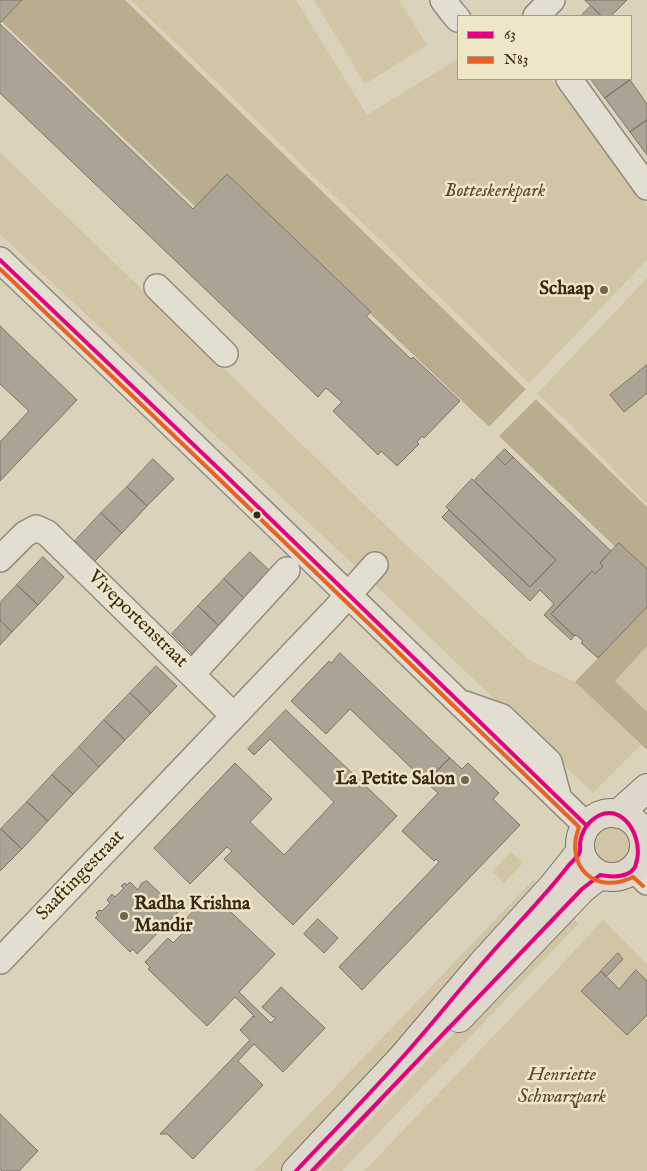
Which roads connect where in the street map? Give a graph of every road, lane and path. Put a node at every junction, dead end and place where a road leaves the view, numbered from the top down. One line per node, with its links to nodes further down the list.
1 (443, 0): 4 (street)
2 (552, 0): 3 (street)
3 (537, 15)
4 (457, 18)
5 (570, 80): 6 (street)
6 (647, 187)
7 (0, 260): 13 (street)
8 (157, 286): 9 (street)
9 (225, 354)
10 (0, 559): 14 (street, Viveportenstraat)
11 (375, 565): 13 (street, Saaftingestraat)
12 (287, 570): 14 (street)
13 (348, 596): 15 (street, Saaftingestraat); 18 (street)
14 (192, 674): 15 (street, Viveportenstraat)
15 (234, 716): 23 (street, Saaftingestraat)
16 (647, 788): 17 (main road)
17 (618, 814): 18 (main road); 19 (main road)
18 (586, 825): 20 (main road)
19 (645, 837): 22 (main road)
20 (580, 852): 21 (main road); 24 (main road)
21 (600, 875): 22 (main road); 25 (main road)
22 (640, 875)
23 (0, 962)
24 (296, 1171)
25 (312, 1171)

